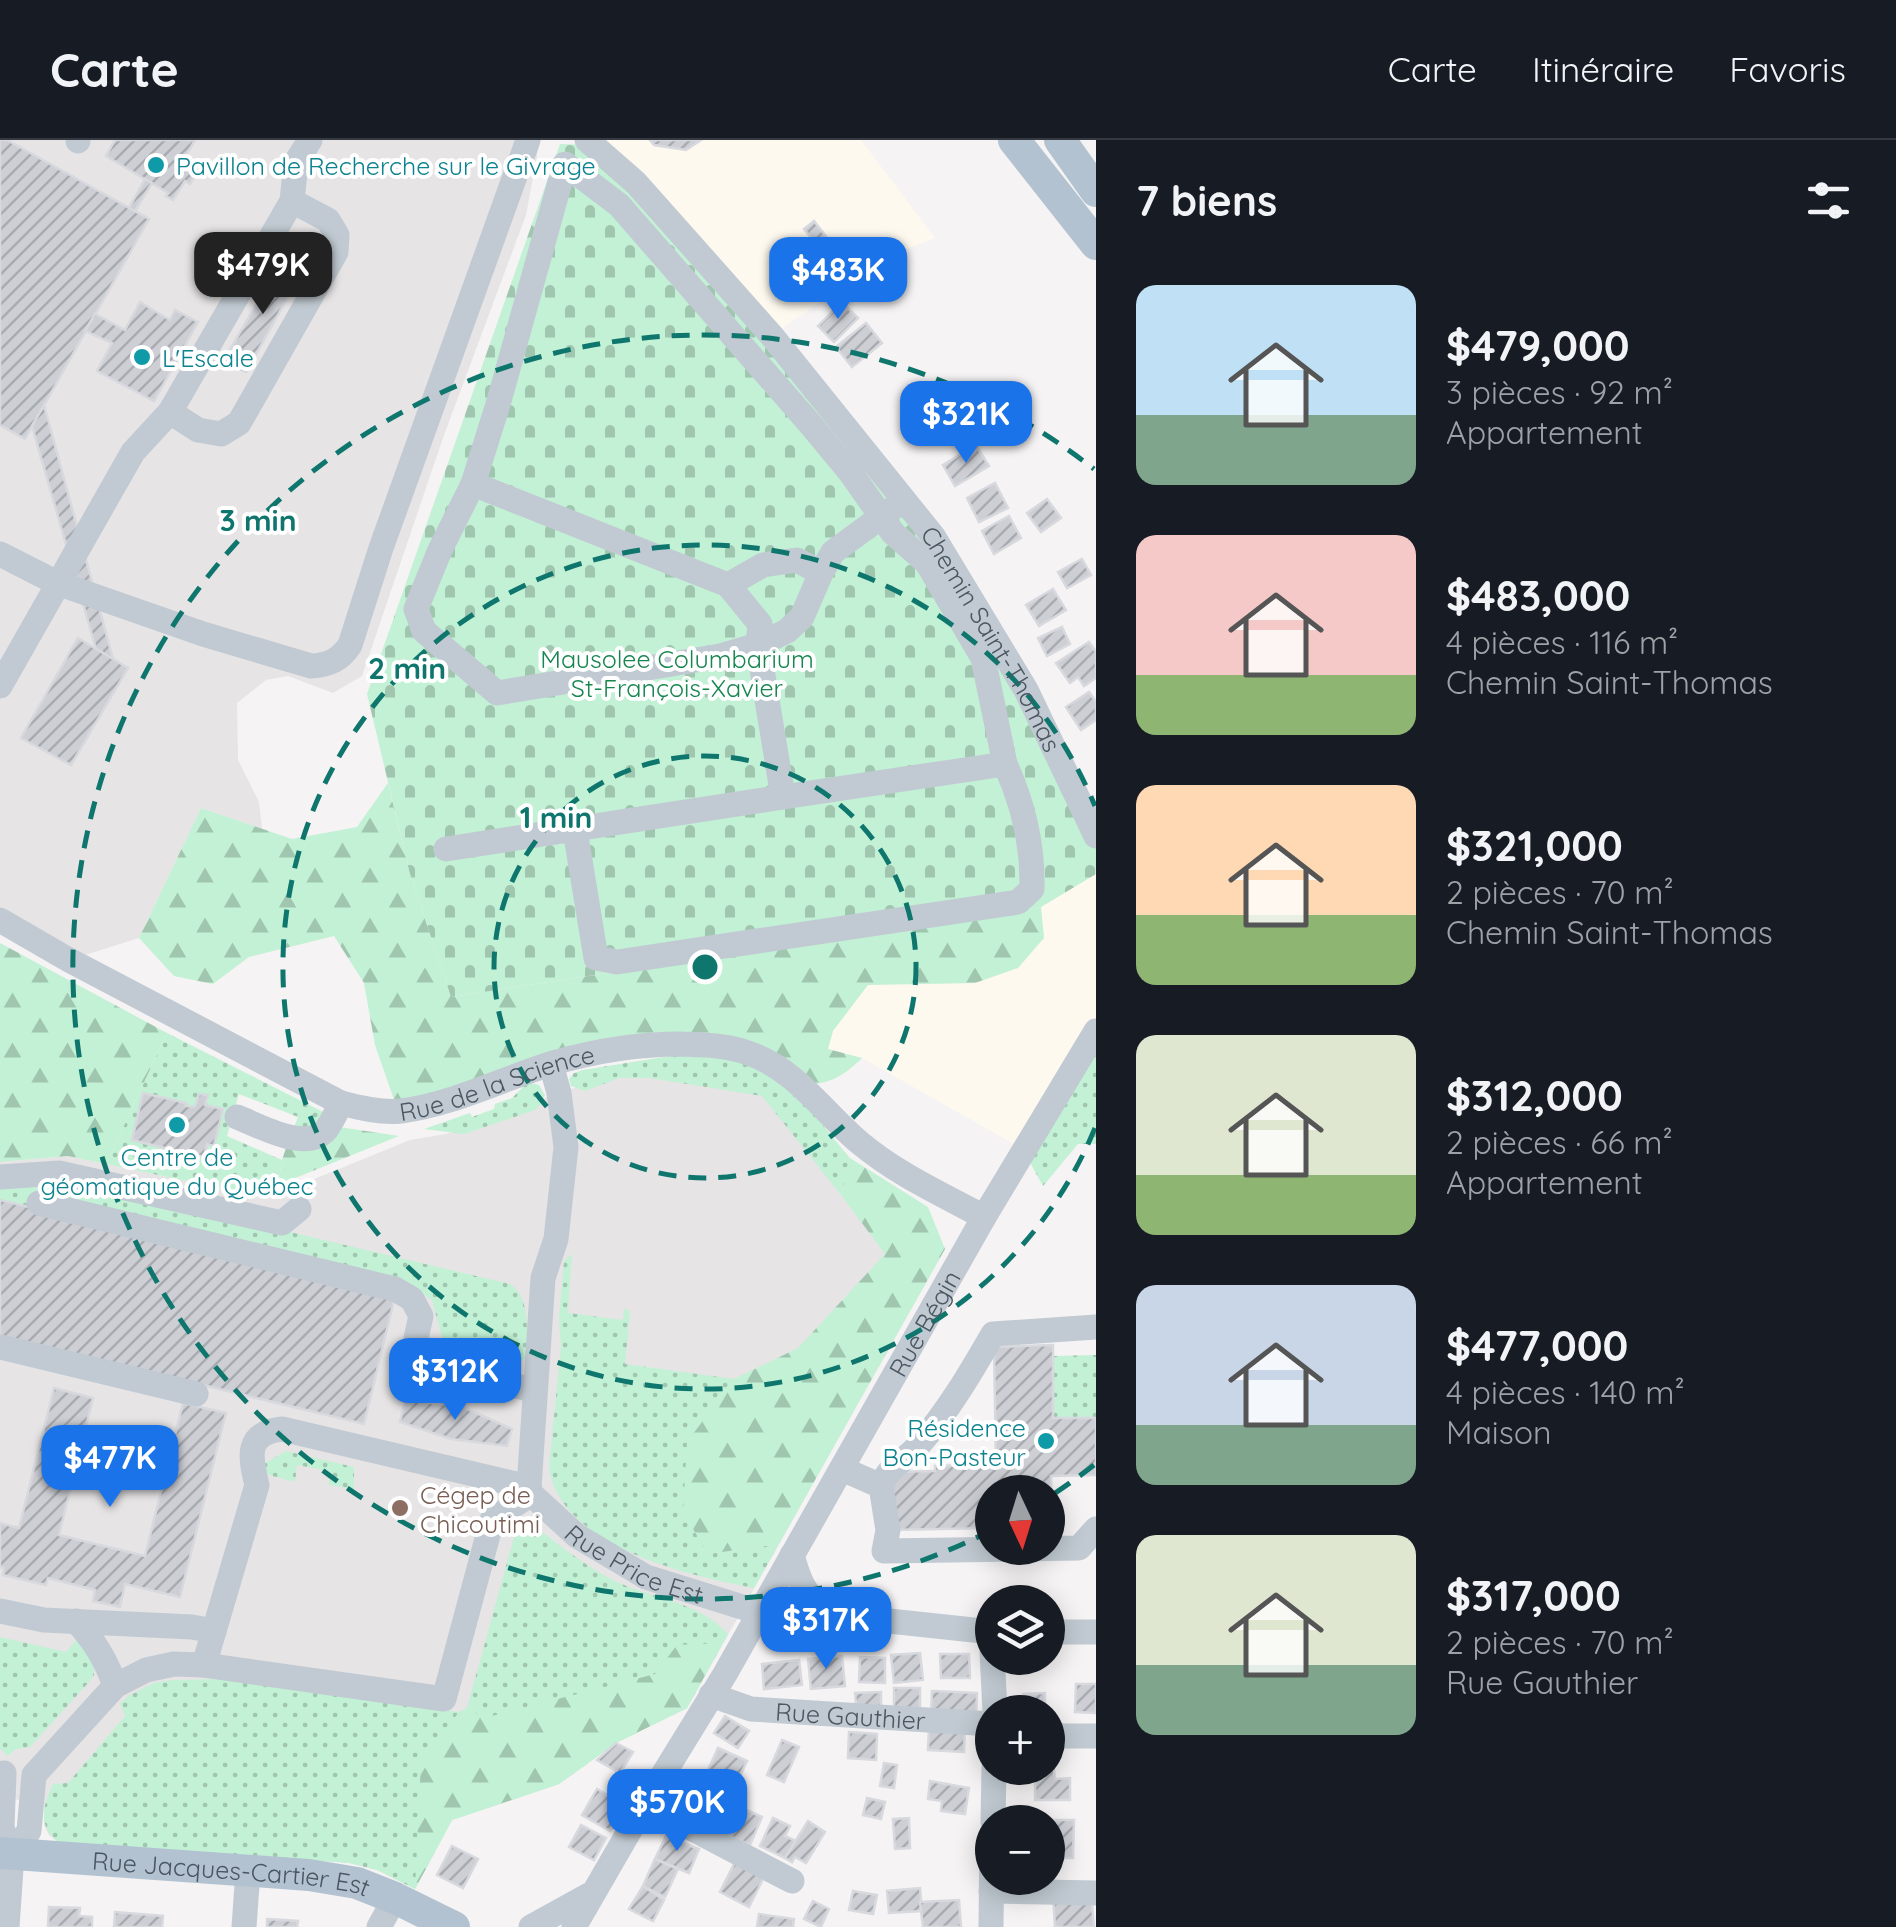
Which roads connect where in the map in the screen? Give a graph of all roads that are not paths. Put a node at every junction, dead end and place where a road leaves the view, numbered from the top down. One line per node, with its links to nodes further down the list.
1 (310, 140): 7 (street)
2 (528, 140): 15 (street)
3 (587, 140): 11 (street, Chemin Saint-Thomas)
4 (1014, 140): 8 (main road)
5 (1060, 140): 6 (main road)
6 (1096, 191)
7 (292, 201): 9 (street); 9 (street)
8 (1095, 242)
9 (170, 412): 15 (street)
10 (473, 484): 12 (street); 16 (street); 17 (street)
11 (904, 500): 12 (street); 22 (street, Chemin Saint-Thomas)
12 (880, 517): 14 (street); 19 (street)
13 (0, 554): 15 (street)
14 (821, 574): 16 (street); 17 (street)
15 (58, 583): 18 (street)
16 (728, 585): 17 (street)
17 (758, 645): 20 (street)
18 (0, 686)
19 (1005, 764): 20 (street); 21 (street)
20 (782, 797): 21 (street)
21 (576, 830): 23 (street)
22 (1096, 836)
23 (446, 849)
24 (0, 920): 27 (street, Rue de la Science)
25 (1096, 1031): 32 (street, Rue Bégin)
26 (551, 1064): 27 (street, Rue de la Science); 32 (street, Rue de la Science); 35 (street)
27 (340, 1103): 28 (street)
28 (236, 1117)
29 (0, 1178): 31 (street)
30 (39, 1203): 35 (street)
31 (298, 1209)
32 (984, 1216): 37 (street, Rue Bégin)
33 (1096, 1327): 38 (street)
34 (0, 1347): 36 (street)
35 (534, 1390): 39 (street)
36 (196, 1394)
37 (842, 1469): 38 (street); 41 (street, Rue Bégin)
38 (881, 1486): 40 (street)
39 (522, 1488): 43 (street, Rue Price Est); 47 (street); 50 (street)
40 (1096, 1529)
41 (792, 1555): 43 (street, Rue Bégin); 44 (street)
42 (0, 1611): 45 (street)
43 (758, 1612): 44 (street, Rue Price Est); 52 (street, Rue Bégin)
44 (833, 1614): 46 (street, Rue Price Est)
45 (76, 1621): 47 (street); 51 (street)
46 (975, 1630)
47 (214, 1632): 50 (street)
48 (1065, 1632): 49 (street)
49 (1096, 1632)
50 (204, 1665): 51 (street)
51 (115, 1686): 57 (street)
52 (711, 1694): 53 (street, Rue Gauthier); 58 (street, Rue Bégin)
53 (975, 1723)
54 (1065, 1736): 55 (street)
55 (1096, 1736)
56 (2, 1770): 57 (street); 59 (street)
57 (34, 1775): 59 (street)
58 (645, 1804): 61 (street); 63 (street, Rue Bégin)
59 (6, 1854): 60 (main road, Rue Jacques-Cartier Est); 67 (street)
60 (248, 1871): 66 (main road, Rue Jacques-Cartier Est); 68 (street)
61 (792, 1881)
62 (1065, 1892): 64 (street)
63 (594, 1893): 71 (street); 72 (street, Rue Bégin)
64 (1096, 1893)
65 (991, 1895): 73 (street)
66 (395, 1898): 69 (street); 70 (main road, Rue Jacques-Cartier Est)
67 (8, 1927)
68 (244, 1927)
69 (378, 1927)
70 (454, 1927)
71 (531, 1927)
72 (574, 1927)
73 (991, 1927)

